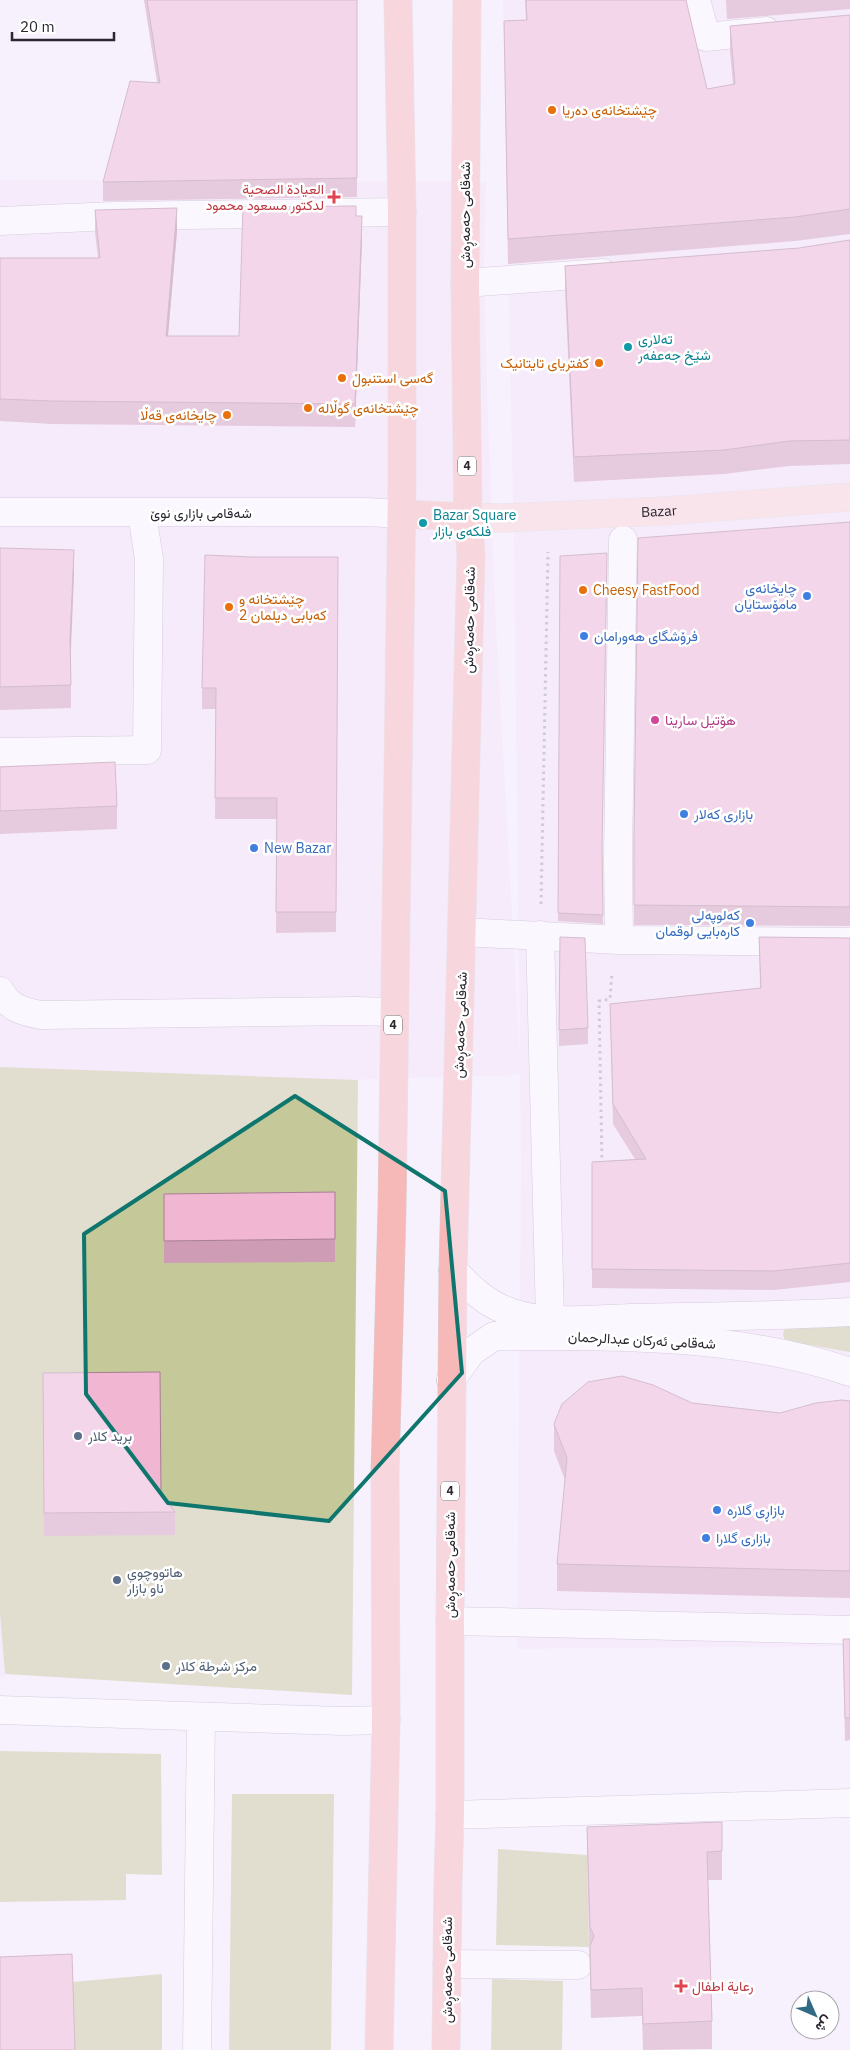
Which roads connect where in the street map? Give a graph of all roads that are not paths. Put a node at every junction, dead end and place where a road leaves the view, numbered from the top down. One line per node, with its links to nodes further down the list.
1 (398, 0): 5 (highway, 4)
2 (467, 0): 8 (highway, شەقامی حەمەڕەش / 4)
3 (696, 0): 4 (street)
4 (792, 29)
5 (402, 212): 6 (street); 12 (highway, 4)
6 (0, 221)
7 (631, 270): 8 (street)
8 (465, 283): 13 (highway, شەقامی حەمەڕەش / 4)
9 (850, 497): 13 (main road, Bazar)
10 (0, 512): 11 (street, شەقامی بازاری نوێ)
11 (142, 513): 12 (street, شەقامی بازاری نوێ); 15 (street)
12 (402, 514): 13 (highway); 21 (highway, 4)
13 (468, 517): 16 (highway, شەقامی حەمەڕەش / 4)
14 (623, 540): 18 (street)
15 (0, 752)
16 (462, 932): 17 (street); 22 (highway, شەقامی حەمەڕەش / 4)
17 (540, 935): 18 (street); 25 (street)
18 (618, 940): 19 (street)
19 (850, 942)
20 (0, 991): 21 (street)
21 (393, 1012): 33 (highway, 4)
22 (453, 1270): 25 (street, شەقامی ئەرکان عبدالرحمان); 28 (highway, شەقامی حەمەڕەش / 4)
23 (850, 1312): 24 (street, شەقامی ئەرکان عبدالرحمان)
24 (760, 1316): 25 (street, شەقامی ئەرکان عبدالرحمان); 26 (street)
25 (550, 1318)
26 (766, 1351): 27 (street, شەقامی ئەرکان عبدالرحمان); 28 (street, شەقامی ئەرکان عبدالرحمان)
27 (850, 1372)
28 (451, 1380): 29 (highway, شەقامی حەمەڕەش / 4)
29 (450, 1621): 30 (street); 35 (highway, شەقامی حەمەڕەش / 4)
30 (850, 1630)
31 (0, 1710): 32 (street)
32 (201, 1717): 33 (street); 38 (street)
33 (386, 1720): 39 (highway, 4)
34 (850, 1803): 35 (street)
35 (450, 1815): 36 (highway, شەقامی حەمەڕەش / 4)
36 (447, 1964): 37 (street); 40 (highway, شەقامی حەمەڕەش / 4)
37 (578, 1965)
38 (197, 2050)
39 (379, 2050)
40 (446, 2050)

